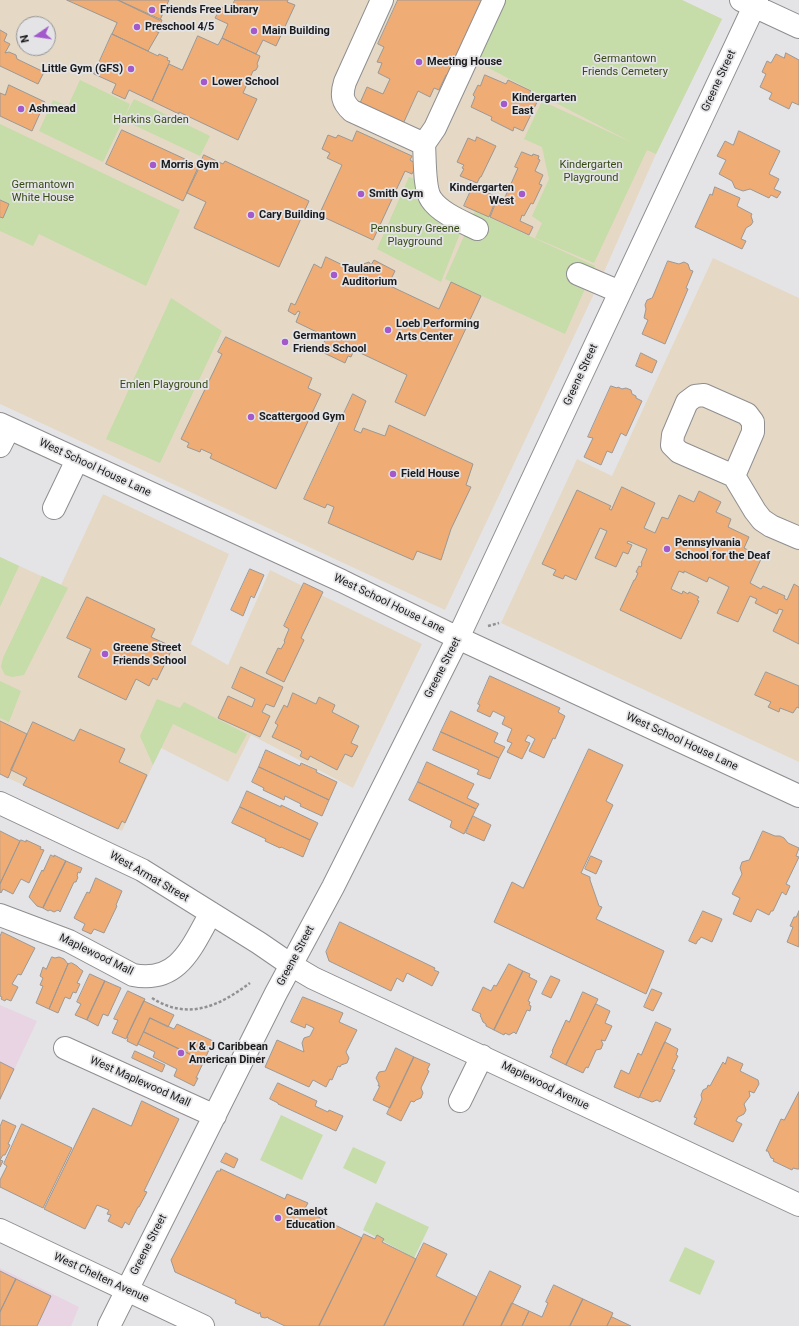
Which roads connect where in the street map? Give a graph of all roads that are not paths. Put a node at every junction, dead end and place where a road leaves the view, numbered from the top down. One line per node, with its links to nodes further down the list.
1 (382, 0): 5 (street)
2 (494, 0): 5 (street)
3 (751, 2): 4 (street); 8 (street, Greene Street)
4 (799, 27)
5 (424, 144): 6 (street)
6 (477, 229)
7 (578, 274): 8 (street)
8 (620, 292): 14 (street, Greene Street)
9 (3, 432): 10 (street, West School House Lane)
10 (77, 460): 12 (street); 14 (street, West School House Lane)
11 (734, 476): 13 (street)
12 (54, 508)
13 (799, 538)
14 (458, 638): 15 (street, West School House Lane); 19 (street, Greene Street)
15 (799, 796)
16 (0, 803): 17 (street, West Armat Street)
17 (211, 913): 18 (street, Maplewood Mall); 19 (street, West Armat Street)
18 (0, 915)
19 (291, 965): 21 (street, Maplewood Avenue); 23 (street, Greene Street)
20 (65, 1048): 23 (street, West Maplewood Mall)
21 (482, 1056): 22 (street); 24 (street, Maplewood Avenue)
22 (460, 1101)
23 (215, 1116): 26 (street, Greene Street)
24 (799, 1206)
25 (0, 1230): 26 (street, West Chelten Avenue)
26 (126, 1290): 27 (street, Greene Street); 28 (street, West Chelten Avenue)
27 (109, 1326)
28 (203, 1326)

